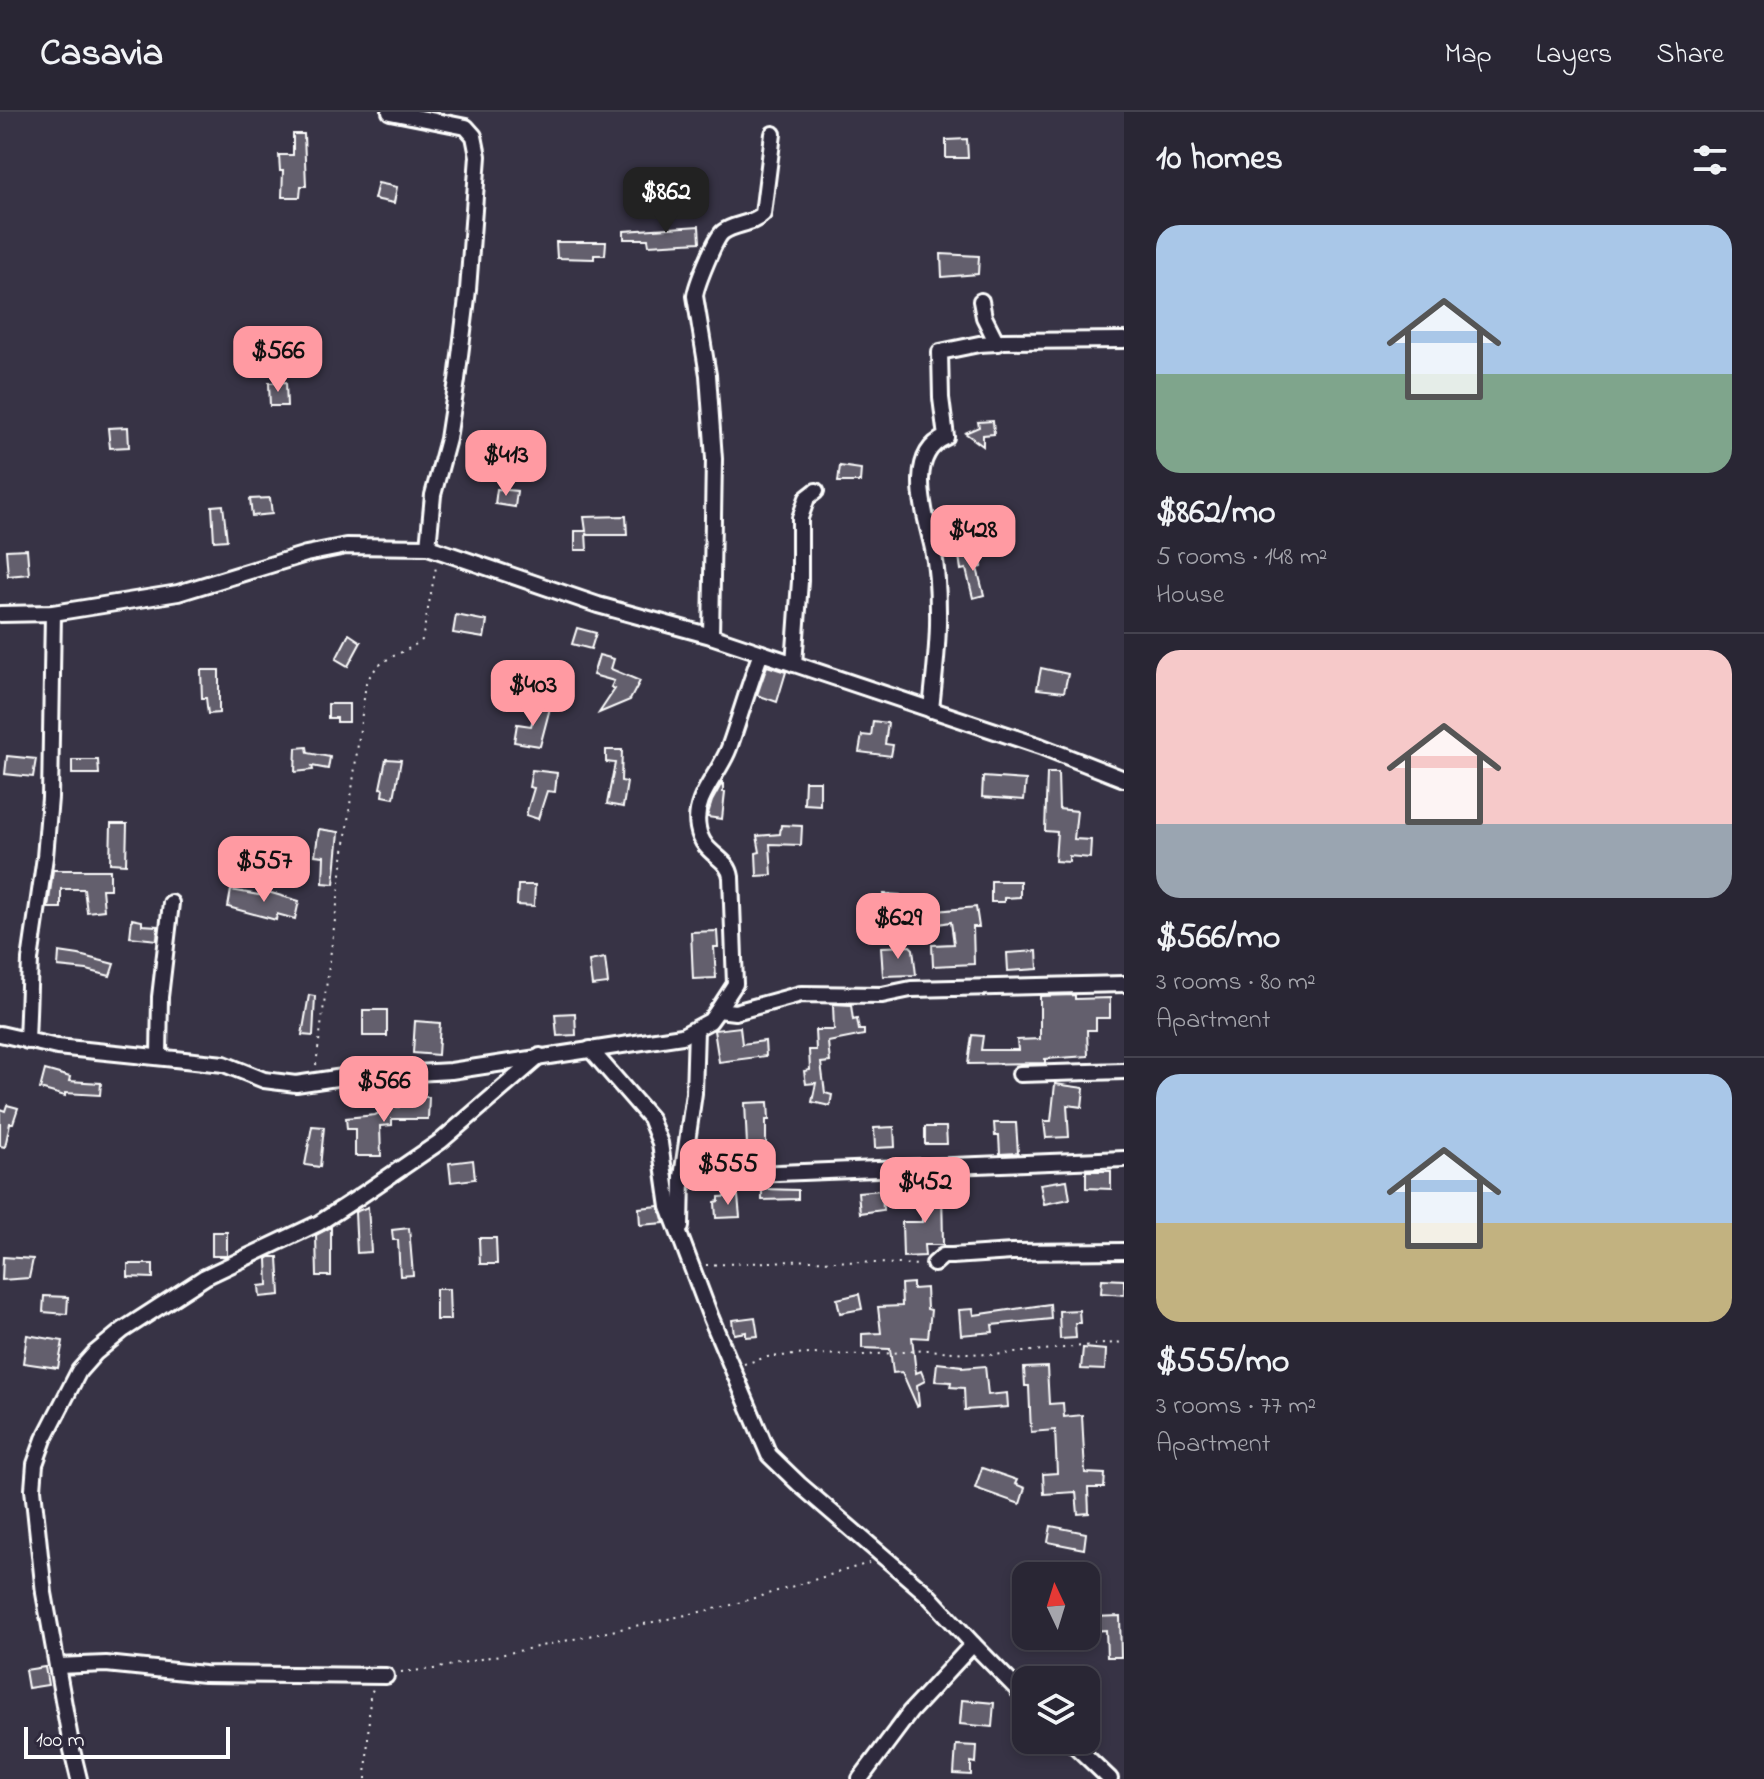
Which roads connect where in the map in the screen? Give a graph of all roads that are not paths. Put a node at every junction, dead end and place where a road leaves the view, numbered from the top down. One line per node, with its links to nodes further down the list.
1 (390, 112): 7 (street)
2 (773, 134): 10 (street)
3 (981, 301): 5 (street)
4 (1124, 340): 5 (street)
5 (997, 343): 13 (street)
6 (816, 491): 12 (street)
7 (434, 550): 8 (street); 10 (street)
8 (53, 613): 9 (street); 20 (street)
9 (0, 614)
10 (711, 636): 11 (street)
11 (761, 653): 12 (street); 17 (street)
12 (794, 664): 13 (street)
13 (931, 710): 14 (street)
14 (1124, 779)
15 (171, 903): 22 (street)
16 (1124, 984): 17 (street)
17 (718, 1010): 18 (street)
18 (696, 1029): 21 (street); 27 (street)
19 (0, 1034): 20 (street)
20 (27, 1041): 22 (street)
21 (590, 1049): 23 (street); 28 (street)
22 (159, 1056): 23 (street)
23 (540, 1056): 32 (street)
24 (1124, 1071): 25 (street)
25 (1020, 1074)
26 (1124, 1159): 27 (street)
27 (682, 1177): 28 (street)
28 (682, 1240): 31 (street)
29 (1124, 1251): 30 (street)
30 (934, 1264)
31 (973, 1644): 34 (street); 37 (street)
32 (57, 1666): 33 (street); 36 (street)
33 (386, 1676)
34 (1012, 1684)
35 (1084, 1754): 38 (street)
36 (79, 1779)
37 (860, 1779)
38 (1110, 1779)

